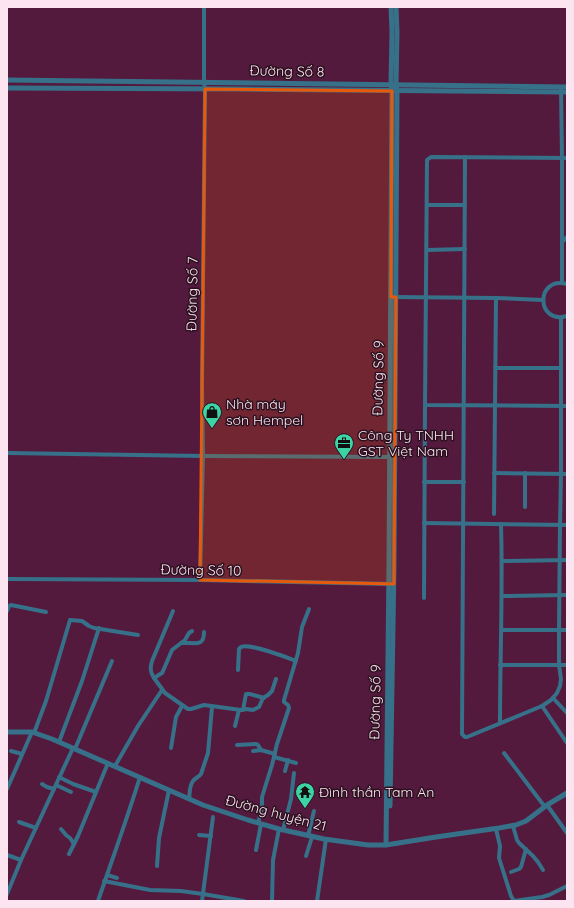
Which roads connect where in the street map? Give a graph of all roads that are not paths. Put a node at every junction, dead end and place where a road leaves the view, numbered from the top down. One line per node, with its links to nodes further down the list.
1 (204, 7): 5 (street, Đường Số 7)
2 (391, 7): 6 (street, Đường Số 9)
3 (396, 7): 6 (street, Đường Số 9)
4 (7, 80): 5 (street, Đường Số 8)
5 (204, 82): 6 (street, Đường Số 8); 9 (street, Đường Số 7)
6 (394, 84): 10 (street, Đường Số 8); 11 (street, Đường Số 9)
7 (567, 86): 10 (street, Đường Số 8)
8 (7, 88): 9 (street, Đường Số 8)
9 (205, 89): 11 (street, Đường Số 8); 38 (street, Đường Số 7)
10 (560, 89): 11 (street, Đường Số 8); 12 (street, Đường Số 8); 14 (street)
11 (394, 91): 23 (street, Đường Số 9)
12 (567, 92)
13 (465, 157): 14 (street); 16 (street); 17 (street)
14 (562, 158): 15 (street); 19 (street)
15 (567, 158)
16 (427, 204): 17 (street); 21 (street)
17 (465, 205): 20 (street)
18 (567, 237): 19 (street)
19 (562, 242): 22 (street)
20 (465, 249): 21 (street); 25 (street)
21 (427, 250): 24 (street)
22 (564, 283): 27 (street)
23 (393, 297): 24 (street); 39 (street, Đường Số 9); 58 (street, Đường Số 9)
24 (426, 297): 25 (street); 32 (street)
25 (464, 298): 26 (street); 33 (street)
26 (496, 298): 27 (street); 30 (street)
27 (543, 300): 29 (street)
28 (567, 316): 29 (street)
29 (561, 318): 31 (street)
30 (495, 368): 31 (street); 34 (street)
31 (560, 368): 35 (street)
32 (425, 405): 33 (street); 44 (street)
33 (464, 405): 34 (street); 45 (street)
34 (495, 406): 35 (street); 40 (street)
35 (561, 406): 36 (street); 42 (street)
36 (567, 406)
37 (7, 453): 38 (street)
38 (203, 456): 39 (street); 57 (street, Đường Số 7)
39 (389, 457): 58 (street, Đường Số 9)
40 (494, 473): 41 (street); 47 (street)
41 (525, 474): 42 (street); 46 (street)
42 (561, 474): 43 (street); 51 (street)
43 (567, 474)
44 (424, 482): 45 (street); 48 (street)
45 (464, 482): 49 (street)
46 (525, 507)
47 (494, 514)
48 (424, 523): 49 (street); 62 (street)
49 (463, 524): 50 (street); 91 (street)
50 (501, 524): 51 (street); 55 (street)
51 (560, 525): 52 (street); 53 (street)
52 (567, 525)
53 (560, 560): 54 (street); 55 (street); 59 (street)
54 (567, 560)
55 (502, 561): 61 (street)
56 (7, 579): 57 (street, Đường Số 10)
57 (200, 580): 58 (street, Đường Số 10)
58 (391, 584): 138 (street, Đường Số 9)
59 (560, 594): 60 (street); 61 (street); 69 (street)
60 (567, 595)
61 (502, 596): 68 (street)
62 (424, 598)
63 (309, 609): 75 (street)
64 (7, 611): 66 (street)
65 (173, 611): 81 (street)
66 (46, 612)
67 (100, 628): 73 (street); 94 (street); 96 (street)
68 (502, 630): 69 (street); 78 (street)
69 (559, 630): 70 (street); 77 (street)
70 (567, 630)
71 (192, 631): 74 (street)
72 (204, 632): 74 (street)
73 (138, 635)
74 (182, 643): 81 (street)
75 (296, 660): 80 (street); 105 (street)
76 (112, 661): 98 (street)
77 (559, 664): 78 (street); 79 (street); 85 (street)
78 (500, 665): 91 (street)
79 (567, 665)
80 (238, 670)
81 (154, 678): 83 (street)
82 (276, 679): 84 (street)
83 (162, 690): 86 (street); 109 (street)
84 (264, 698): 89 (street); 89 (street)
85 (553, 698): 87 (street); 90 (street)
86 (182, 706): 88 (street); 99 (street)
87 (542, 706): 91 (street); 95 (street)
88 (212, 707): 89 (street); 121 (street)
89 (241, 710): 92 (street)
90 (567, 713)
91 (500, 723)
92 (235, 726)
93 (7, 732): 94 (street, Đường huyện 21)
94 (33, 733): 96 (street, Đường huyện 21); 103 (street)
95 (566, 740)
96 (59, 742): 98 (street, Đường huyện 21)
97 (237, 745): 100 (street)
98 (74, 748): 107 (street, Đường huyện 21); 112 (street)
99 (171, 748)
100 (261, 750): 102 (street); 105 (street)
101 (11, 751): 103 (street)
102 (253, 751)
103 (22, 754): 116 (street)
104 (504, 754): 122 (street)
105 (274, 755): 106 (street); 126 (street)
106 (288, 760): 108 (street); 110 (street)
107 (108, 763): 109 (street, Đường huyện 21); 119 (street)
108 (296, 763)
109 (115, 766): 113 (street, Đường huyện 21)
110 (285, 771)
111 (294, 773): 131 (street)
112 (59, 777): 115 (street); 119 (street)
113 (140, 777): 117 (street, Đường huyện 21); 148 (street)
114 (42, 784): 115 (street)
115 (55, 787): 118 (street); 128 (street)
116 (7, 789)
117 (169, 790): 121 (street, Đường huyện 21); 145 (street)
118 (71, 792)
119 (96, 792): 137 (street)
120 (567, 793): 122 (street, Đường huyện 21)
121 (189, 799): 126 (street, Đường huyện 21)
122 (546, 806): 127 (street, Đường huyện 21); 132 (street)
123 (314, 811): 135 (street)
124 (213, 817): 134 (street)
125 (19, 822): 128 (street)
126 (260, 823): 131 (street, Đường huyện 21); 140 (street)
127 (512, 826): 130 (street, Đường huyện 21); 139 (street)
128 (36, 828): 144 (street)
129 (61, 829): 137 (street)
130 (496, 829): 138 (street, Đường huyện 21); 151 (street)
131 (281, 830): 135 (street, Đường huyện 21); 157 (street)
132 (567, 833)
133 (199, 835): 134 (street)
134 (211, 836): 153 (street)
135 (310, 836): 136 (street, Đường huyện 21); 143 (street)
136 (326, 839): 138 (street, Đường huyện 21); 158 (street)
137 (74, 844): 141 (street)
138 (388, 845)
139 (526, 849): 146 (street); 147 (street)
140 (256, 850)
141 (69, 854)
142 (7, 855): 144 (street)
143 (306, 856)
144 (21, 860): 152 (street)
145 (157, 866)
146 (543, 870)
147 (511, 872)
148 (106, 875): 149 (street); 150 (street)
149 (117, 878)
150 (104, 881): 153 (street); 154 (street)
151 (567, 886)
152 (7, 894)
153 (204, 894): 155 (street); 156 (street)
154 (98, 901)
155 (202, 901)
156 (244, 901)
157 (272, 901)
158 (317, 901)

